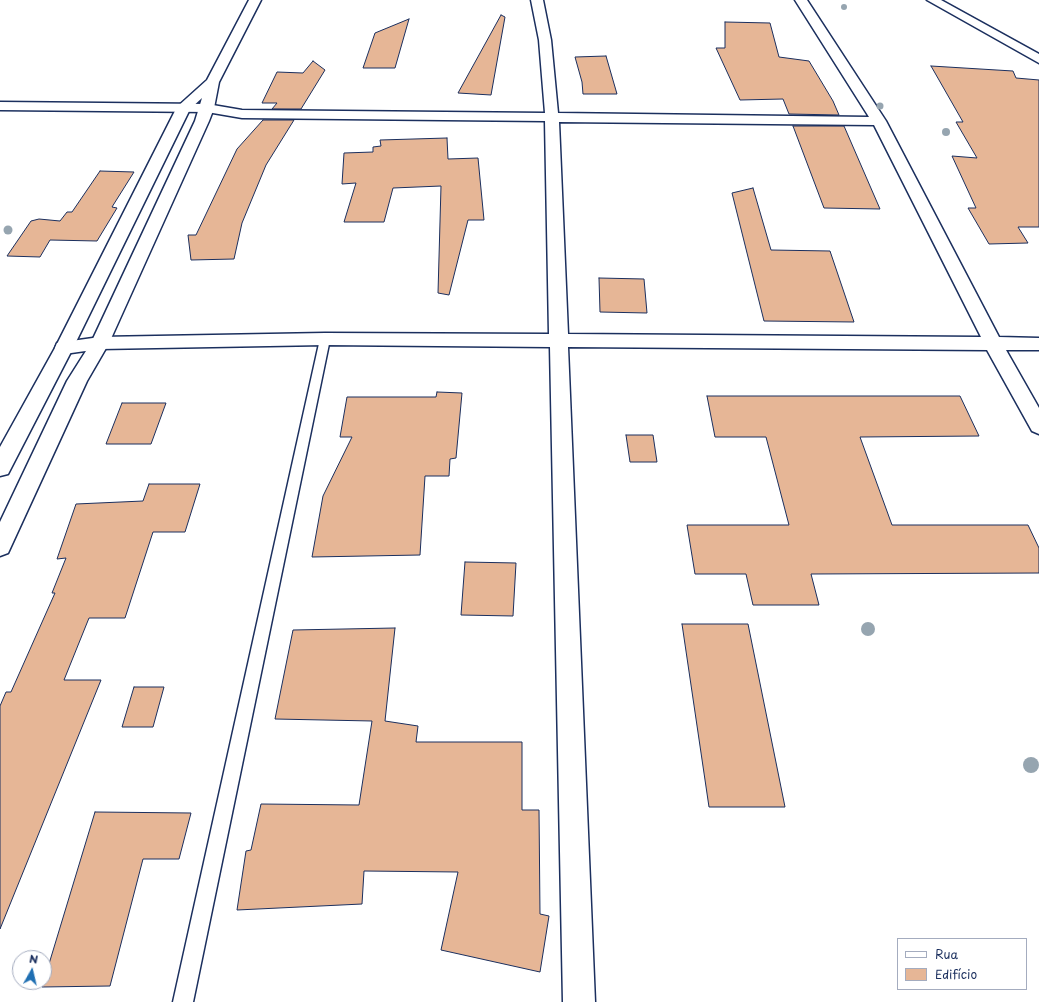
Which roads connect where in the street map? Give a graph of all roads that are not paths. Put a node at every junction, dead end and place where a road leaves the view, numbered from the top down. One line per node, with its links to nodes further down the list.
1 (255, 0): 6 (street)
2 (537, 0): 11 (street)
3 (801, 0): 12 (street)
4 (933, 0): 5 (street)
5 (1039, 59)
6 (212, 82): 8 (street); 9 (street)
7 (0, 106): 8 (street)
8 (181, 114): 9 (street); 10 (street); 18 (street)
9 (205, 114): 11 (street); 15 (street)
10 (0, 118)
11 (552, 118): 12 (street); 14 (street)
12 (879, 121): 17 (street)
13 (325, 339): 14 (street); 15 (street); 22 (lane)
14 (560, 342): 17 (street); 23 (street)
15 (100, 343): 18 (street); 21 (street)
16 (1039, 344): 17 (street)
17 (994, 345): 19 (street)
18 (64, 348): 20 (street)
19 (1039, 426)
20 (0, 468)
21 (0, 546)
22 (183, 1002)
23 (579, 1002)

